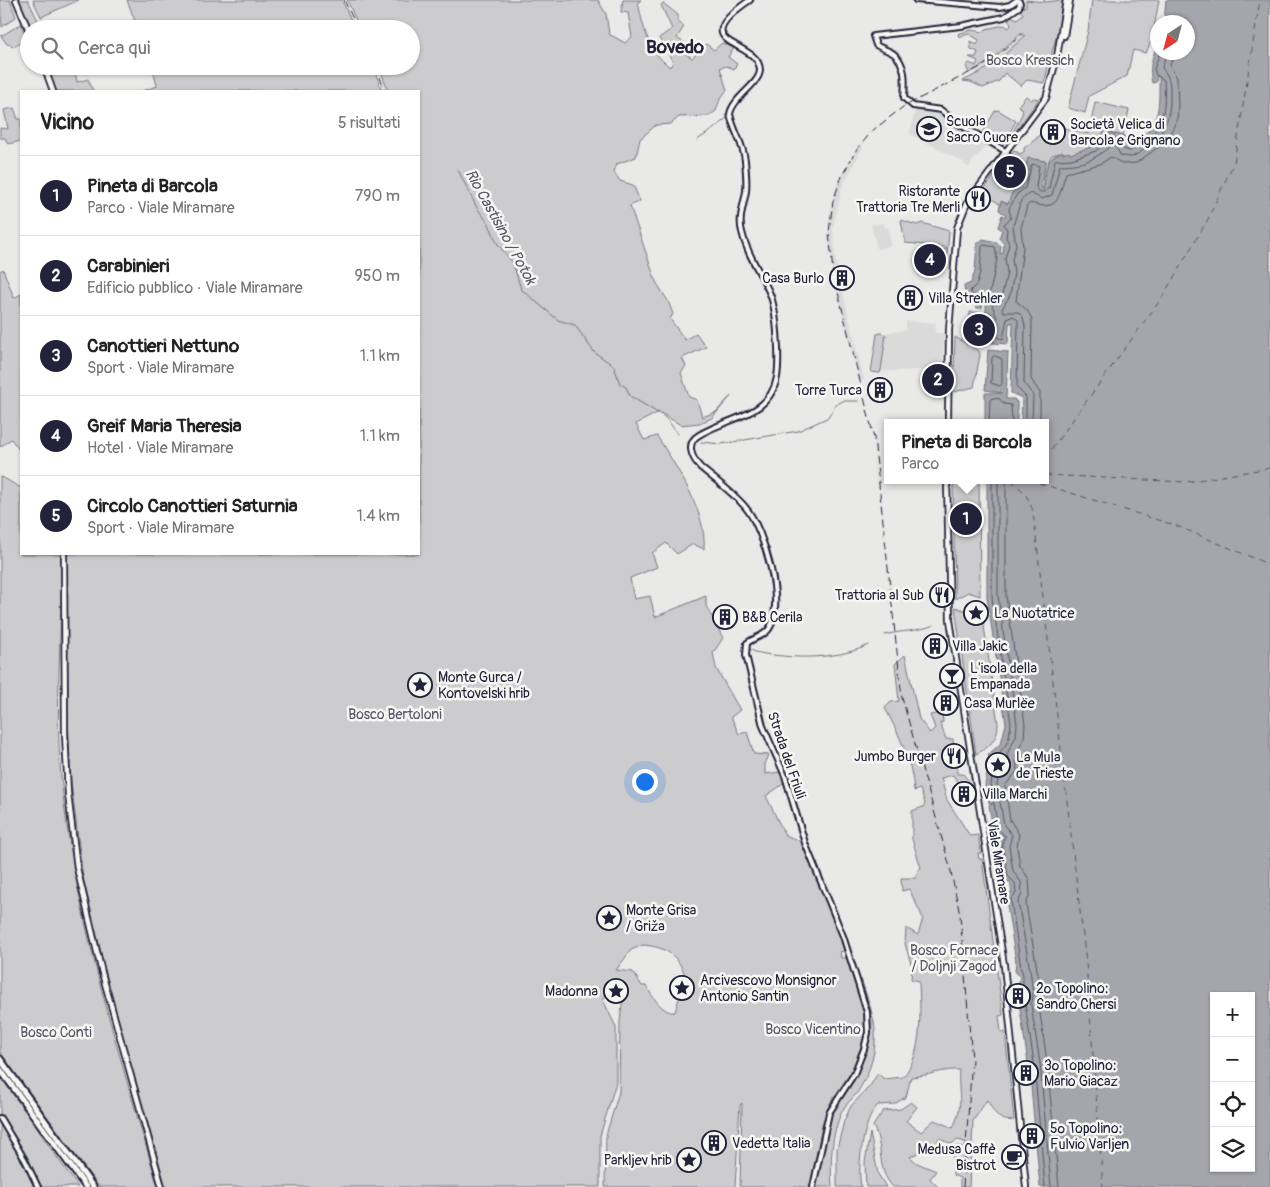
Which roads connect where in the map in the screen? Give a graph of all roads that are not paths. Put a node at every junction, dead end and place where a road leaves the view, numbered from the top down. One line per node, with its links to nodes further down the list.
1 (16, 0): 7 (main road)
2 (750, 0): 22 (main road, Strada del Friuli)
3 (916, 0): 4 (main road)
4 (1018, 0): 11 (main road)
5 (1066, 0): 8 (main road)
6 (1070, 0): 8 (main road)
7 (24, 20)
8 (1057, 56): 11 (main road)
9 (47, 75): 10 (main road)
10 (53, 90)
11 (1007, 152): 12 (main road)
12 (948, 419)
13 (947, 484): 23 (main road, Viale Miramare)
14 (64, 555): 21 (main road)
15 (0, 1059): 20 (highway)
16 (0, 1069): 19 (highway)
17 (0, 1118): 18 (main road)
18 (38, 1187)
19 (86, 1187)
20 (93, 1187)
21 (162, 1187)
22 (814, 1187)
23 (1026, 1187)

